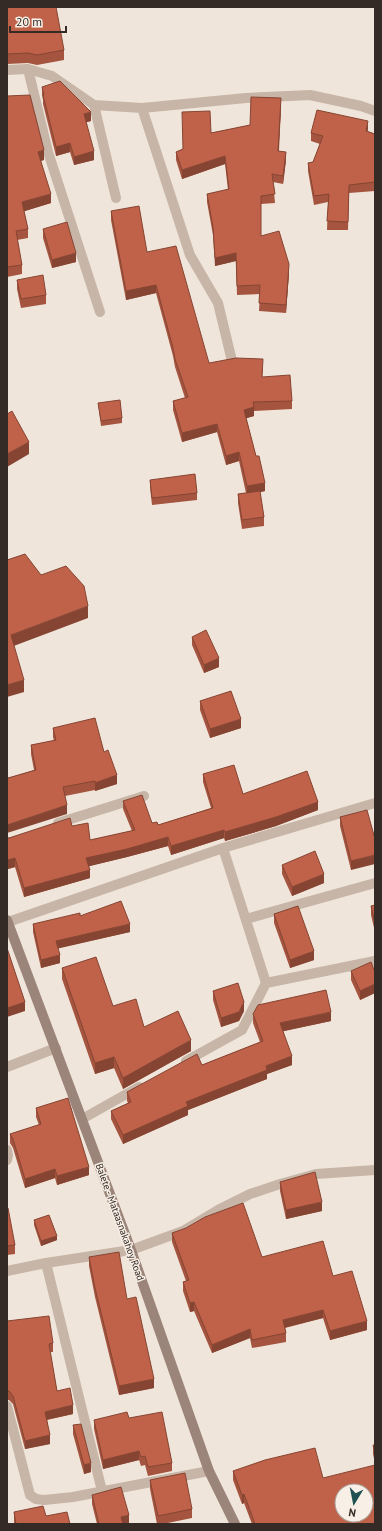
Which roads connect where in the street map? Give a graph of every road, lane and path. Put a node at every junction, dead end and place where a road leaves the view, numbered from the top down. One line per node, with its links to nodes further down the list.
1 (28, 69): 2 (street); 3 (street); 7 (street)
2 (7, 70)
3 (94, 105): 4 (street); 6 (street)
4 (142, 108): 5 (street); 8 (street)
5 (375, 111)
6 (116, 198)
7 (100, 312)
8 (232, 361)
9 (144, 796): 11 (street)
10 (375, 803): 12 (street)
11 (45, 828)
12 (223, 848): 14 (street); 15 (street)
13 (375, 883): 14 (street)
14 (246, 919): 17 (street)
15 (7, 921): 18 (main road, Balete - Mataasnakahoy Road)
16 (375, 961): 17 (street)
17 (266, 983): 19 (street)
18 (56, 1048): 20 (street); 22 (main road, Balete - Mataasnakahoy Road)
19 (179, 1065)
20 (7, 1067)
21 (151, 1080): 22 (street)
22 (82, 1119): 26 (main road, Balete - Mataasnakahoy Road)
23 (7, 1150): 24 (street)
24 (7, 1160)
25 (375, 1170): 26 (street)
26 (131, 1250): 27 (street); 30 (main road, Balete - Mataasnakahoy Road)
27 (46, 1263): 28 (street); 31 (street)
28 (7, 1271)
29 (7, 1406): 31 (street)
30 (209, 1471): 31 (street); 32 (main road, Balete - Mataasnakahoy Road)
31 (102, 1491)
32 (235, 1524)

